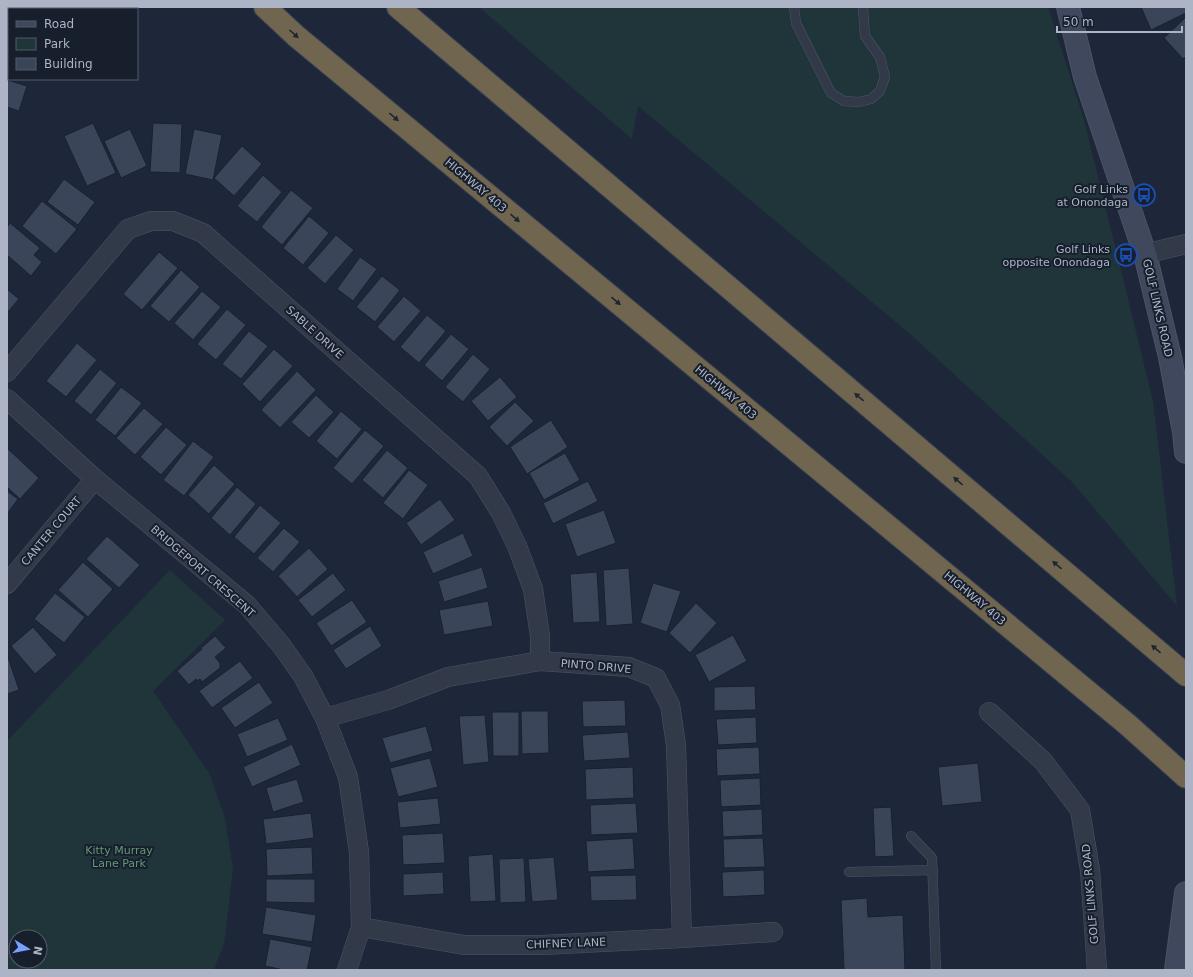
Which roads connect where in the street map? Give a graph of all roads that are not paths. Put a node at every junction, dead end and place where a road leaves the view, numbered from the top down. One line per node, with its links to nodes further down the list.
1 (265, 7): 17 (highway, HIGHWAY 403, one-way to 17)
2 (398, 7): 14 (highway, one-way to 2)
3 (794, 7): 4 (lane)
4 (863, 7)
5 (1068, 7): 7 (main road, GOLF LINKS ROAD)
6 (1186, 244): 7 (street)
7 (1145, 254): 10 (main road, GOLF LINKS ROAD)
8 (7, 372): 13 (street, SABLE DRIVE)
9 (7, 398): 11 (street, BRIDGEPORT CRESCENT)
10 (1186, 452)
11 (95, 479): 12 (street, CANTER COURT); 16 (street, BRIDGEPORT CRESCENT)
12 (7, 584)
13 (540, 661): 16 (street, PINTO DRIVE); 24 (street, PINTO DRIVE)
14 (1186, 675)
15 (989, 712): 27 (street, GOLF LINKS ROAD)
16 (325, 718): 22 (street, BRIDGEPORT CRESCENT)
17 (1186, 777)
18 (911, 836): 19 (lane)
19 (933, 870): 20 (lane); 26 (lane)
20 (849, 872)
21 (1186, 893): 28 (main road)
22 (360, 927): 24 (street, CHIFNEY LANE); 25 (street, BRIDGEPORT CRESCENT)
23 (772, 932): 24 (street, CHIFNEY LANE)
24 (682, 938)
25 (347, 970)
26 (936, 970)
27 (1097, 970)
28 (1176, 970)

